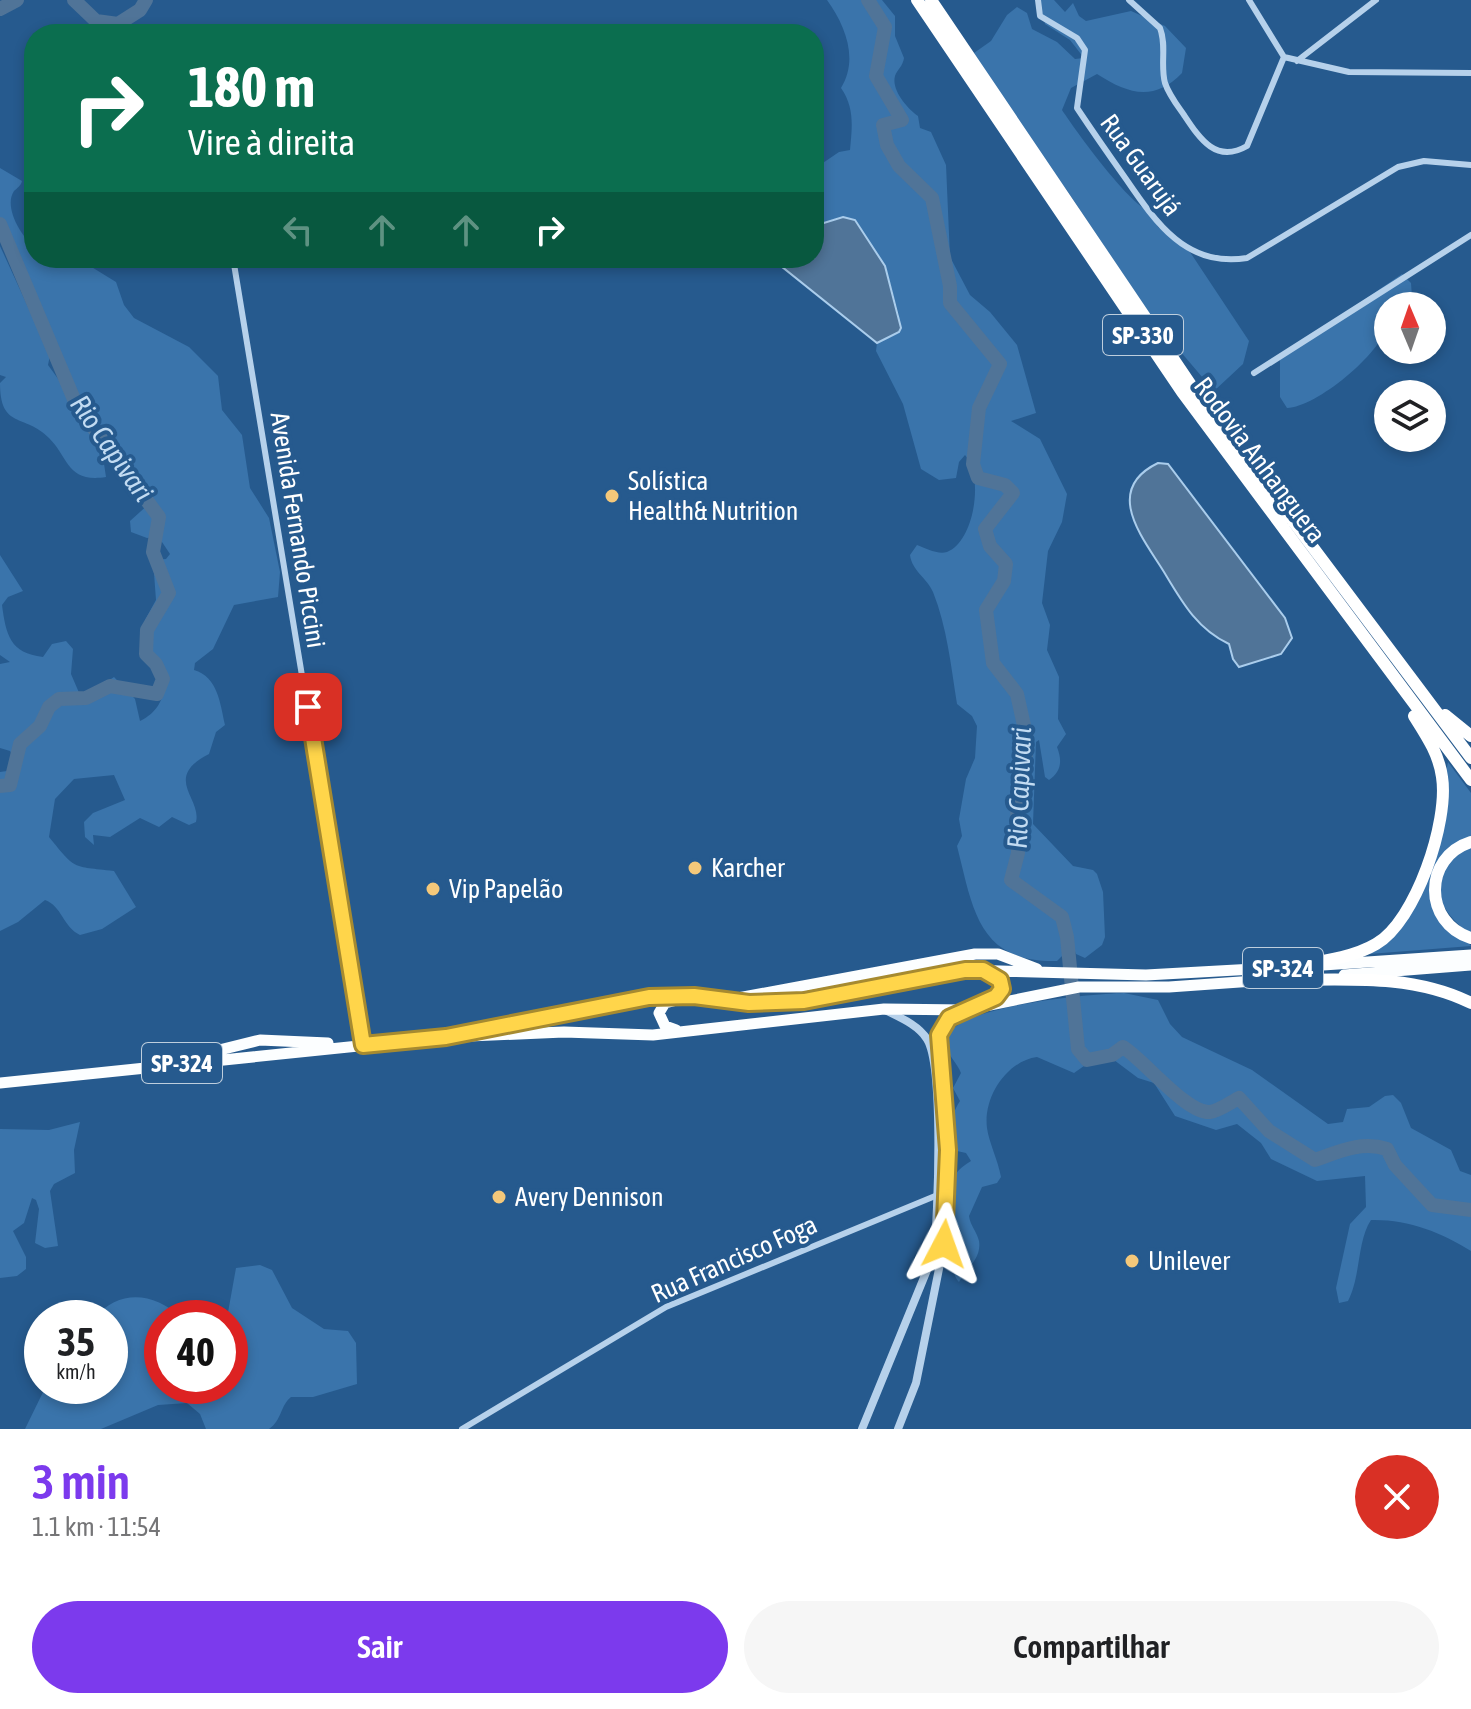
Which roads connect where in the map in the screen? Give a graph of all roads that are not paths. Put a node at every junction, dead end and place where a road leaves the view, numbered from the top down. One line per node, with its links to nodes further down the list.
1 (917, 0): 14 (highway, Rodovia Anhanguera / SP-330)
2 (931, 0): 14 (highway, Rodovia Anhanguera / SP-330)
3 (1038, 0): 10 (street, Rua Guarujá)
4 (1129, 0): 7 (street)
5 (1249, 0): 7 (street)
6 (1376, 0): 8 (street)
7 (1284, 57): 8 (street)
8 (1296, 62): 9 (street)
9 (1471, 73)
10 (1471, 165)
11 (1471, 235): 13 (street)
12 (235, 268): 32 (street, Avenida Fernando Piccini)
13 (1254, 373)
14 (1388, 660): 15 (highway); 16 (highway, Rodovia Anhanguera / SP-330); 17 (highway, Rodovia Anhanguera / SP-330); 24 (highway)
15 (1471, 736)
16 (1471, 758)
17 (1471, 780)
18 (1471, 842): 19 (highway)
19 (1471, 938)
20 (1471, 955): 24 (highway, SP-324)
21 (1471, 965): 24 (highway, SP-324)
22 (983, 970): 23 (highway, SP-324); 26 (highway, SP-324); 29 (highway)
23 (1046, 971): 24 (highway, SP-324); 26 (highway)
24 (1278, 974): 27 (highway); 29 (highway, SP-324)
25 (694, 996): 26 (highway, SP-324); 30 (highway); 31 (highway, SP-324)
26 (723, 1001)
27 (1471, 1003)
28 (884, 1009): 29 (highway, SP-324); 30 (highway, SP-324); 34 (street)
29 (965, 1010): 34 (street)
30 (682, 1031): 31 (highway, SP-324)
31 (446, 1037): 32 (highway, SP-324)
32 (363, 1045): 33 (highway, SP-324)
33 (0, 1083)
34 (943, 1193): 35 (street, Rua Francisco Foga); 36 (street); 37 (street)
35 (462, 1429)
36 (862, 1429)
37 (898, 1429)

